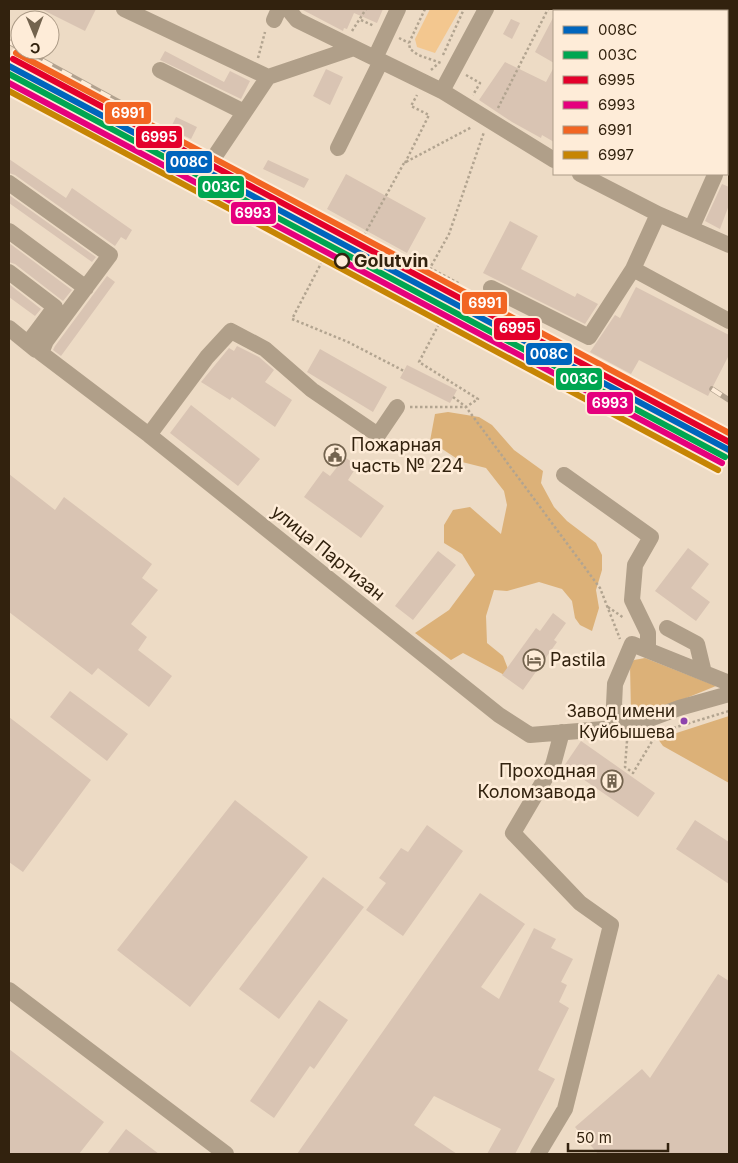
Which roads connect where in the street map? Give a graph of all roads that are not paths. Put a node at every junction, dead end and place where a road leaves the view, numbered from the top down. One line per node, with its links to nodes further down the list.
1 (124, 9): 8 (street)
2 (288, 9): 5 (street)
3 (398, 9): 6 (street)
4 (486, 9): 9 (street)
5 (354, 48): 6 (street); 8 (street)
6 (378, 60): 9 (street); 11 (street)
7 (160, 70): 10 (street)
8 (261, 73): 10 (street)
9 (442, 91): 13 (street)
10 (244, 112): 12 (street)
11 (338, 148)
12 (217, 153)
13 (553, 159)
14 (582, 175): 17 (street)
15 (715, 175): 18 (street)
16 (9, 183): 23 (street)
17 (658, 214): 18 (street); 21 (street)
18 (692, 227): 20 (street)
19 (9, 231): 23 (street)
20 (729, 245)
21 (633, 269): 24 (street); 25 (street)
22 (9, 272): 27 (street)
23 (86, 288): 28 (street)
24 (491, 288)
25 (729, 321)
26 (9, 328): 27 (street, улица Партизан)
27 (28, 343): 28 (street, улица Партизан)
28 (41, 353): 30 (street, улица Партизан)
29 (398, 407): 30 (street)
30 (149, 435): 38 (street, улица Партизан)
31 (564, 475): 33 (street)
32 (667, 628): 34 (street)
33 (648, 650): 34 (street); 37 (street)
34 (704, 673): 35 (street)
35 (729, 683)
36 (729, 694): 37 (street, улица Партизан)
37 (616, 730): 38 (street, улица Партизан)
38 (562, 732): 41 (street)
39 (9, 990): 40 (street)
40 (226, 1154)
41 (538, 1154)

